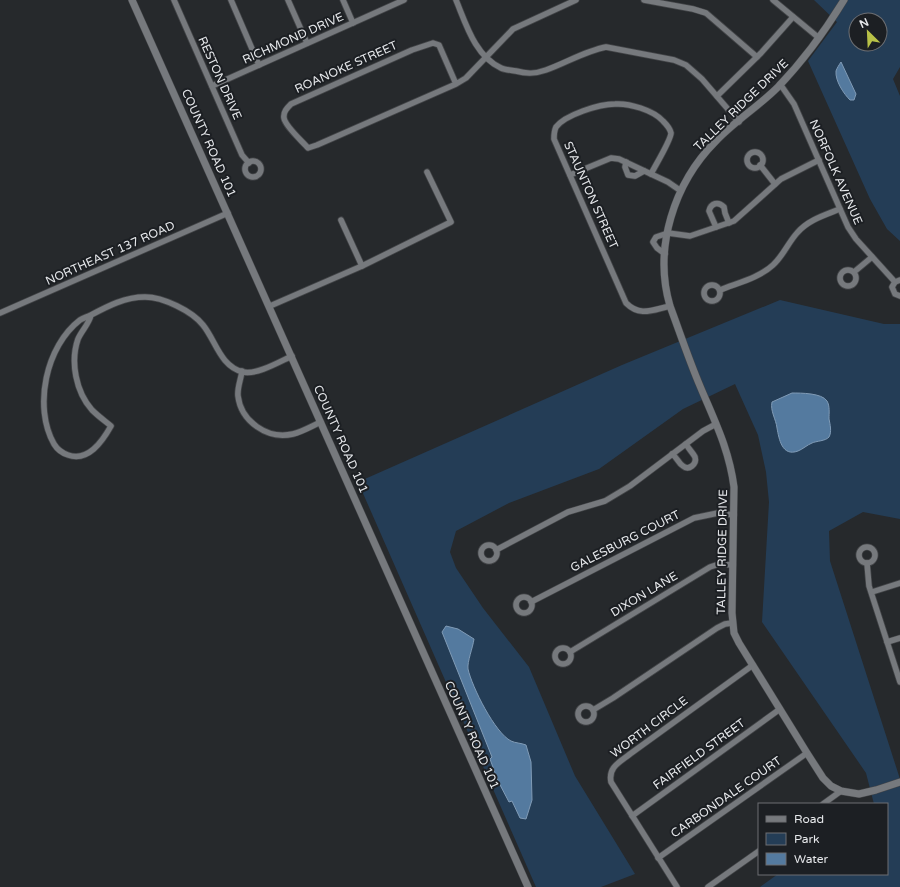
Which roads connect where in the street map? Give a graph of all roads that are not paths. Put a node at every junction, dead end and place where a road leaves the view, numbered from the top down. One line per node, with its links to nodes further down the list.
1 (132, 0): 35 (street, COUNTY ROAD 101)
2 (174, 0): 21 (street, RESTON DRIVE)
3 (231, 0): 18 (street)
4 (288, 0): 15 (street)
5 (343, 0): 13 (street)
6 (456, 0): 16 (street)
7 (576, 0): 16 (street, ROANOKE STREET)
8 (644, 0): 17 (street)
9 (773, 0): 12 (street)
10 (844, 0): 14 (street, TALLEY RIDGE DRIVE)
11 (402, 1): 13 (street, RICHMOND DRIVE)
12 (793, 17): 14 (street); 17 (street)
13 (353, 23): 15 (street, RICHMOND DRIVE)
14 (819, 38): 20 (street, TALLEY RIDGE DRIVE)
15 (307, 44): 18 (street, RICHMOND DRIVE)
16 (485, 57): 19 (street, ROANOKE STREET); 22 (street)
17 (757, 57): 22 (street)
18 (259, 65): 21 (street, RICHMOND DRIVE)
19 (456, 84): 19 (street, ROANOKE STREET)
20 (780, 84): 23 (street, TALLEY RIDGE DRIVE); 24 (street, NORFOLK AVENUE)
21 (212, 86): 26 (street, RESTON DRIVE)
22 (717, 96): 23 (street)
23 (739, 122): 33 (street, TALLEY RIDGE DRIVE)
24 (819, 160): 32 (street); 34 (street, NORFOLK AVENUE)
25 (626, 162): 28 (street); 28 (street); 31 (street)
26 (249, 163)
27 (760, 166): 32 (street)
28 (644, 171): 30 (street)
29 (427, 172): 42 (street)
30 (651, 174): 31 (street, STAUNTON STREET); 33 (street)
31 (570, 175): 48 (street, STAUNTON STREET)
32 (775, 184): 37 (street)
33 (681, 191): 39 (street, TALLEY RIDGE DRIVE)
34 (840, 209): 41 (street, NORFOLK AVENUE); 45 (street)
35 (228, 213): 47 (street, COUNTY ROAD 101); 49 (street, NORTHEAST 137 ROAD)
36 (341, 220): 42 (street)
37 (729, 223): 38 (street); 38 (street)
38 (716, 227): 39 (street)
39 (668, 233): 40 (street, TALLEY RIDGE DRIVE); 40 (street)
40 (665, 254): 48 (street, TALLEY RIDGE DRIVE)
41 (872, 257): 43 (street); 44 (street, NORFOLK AVENUE)
42 (362, 266): 47 (street)
43 (854, 272)
44 (897, 281): 46 (street, NORFOLK AVENUE)
45 (720, 290)
46 (900, 296)
47 (270, 306): 51 (street, COUNTY ROAD 101)
48 (670, 306): 54 (street, TALLEY RIDGE DRIVE)
49 (0, 313)
50 (91, 315): 50 (street); 52 (street)
51 (292, 356): 52 (street); 53 (street, COUNTY ROAD 101)
52 (242, 371): 53 (street)
53 (321, 422): 79 (street, COUNTY ROAD 101)
54 (716, 424): 55 (street); 57 (street, TALLEY RIDGE DRIVE)
55 (686, 444): 56 (street); 56 (street)
56 (672, 454): 58 (street)
57 (734, 515): 60 (street, TALLEY RIDGE DRIVE); 63 (street, GALESBURG COURT)
58 (496, 550)
59 (867, 563): 62 (street)
60 (733, 566): 64 (street, TALLEY RIDGE DRIVE); 67 (street, DIXON LANE)
61 (900, 583): 62 (street)
62 (872, 592): 66 (street)
63 (531, 602)
64 (732, 623): 68 (street, TALLEY RIDGE DRIVE); 71 (street)
65 (900, 638): 66 (street)
66 (887, 642): 69 (street)
67 (570, 652)
68 (752, 665): 70 (street, TALLEY RIDGE DRIVE); 76 (street, WORTH CIRCLE)
69 (900, 682)
70 (780, 709): 72 (street, TALLEY RIDGE DRIVE); 76 (street, FAIRFIELD STREET)
71 (593, 710)
72 (807, 754): 74 (street, TALLEY RIDGE DRIVE); 78 (street, CARBONDALE COURT)
73 (900, 782): 74 (street, TALLEY RIDGE DRIVE)
74 (841, 791): 75 (street)
75 (824, 803)
76 (632, 816): 78 (street, WORTH CIRCLE)
77 (758, 852): 81 (street)
78 (658, 858): 80 (street, WORTH CIRCLE)
79 (528, 887)
80 (677, 887)
81 (708, 887)

